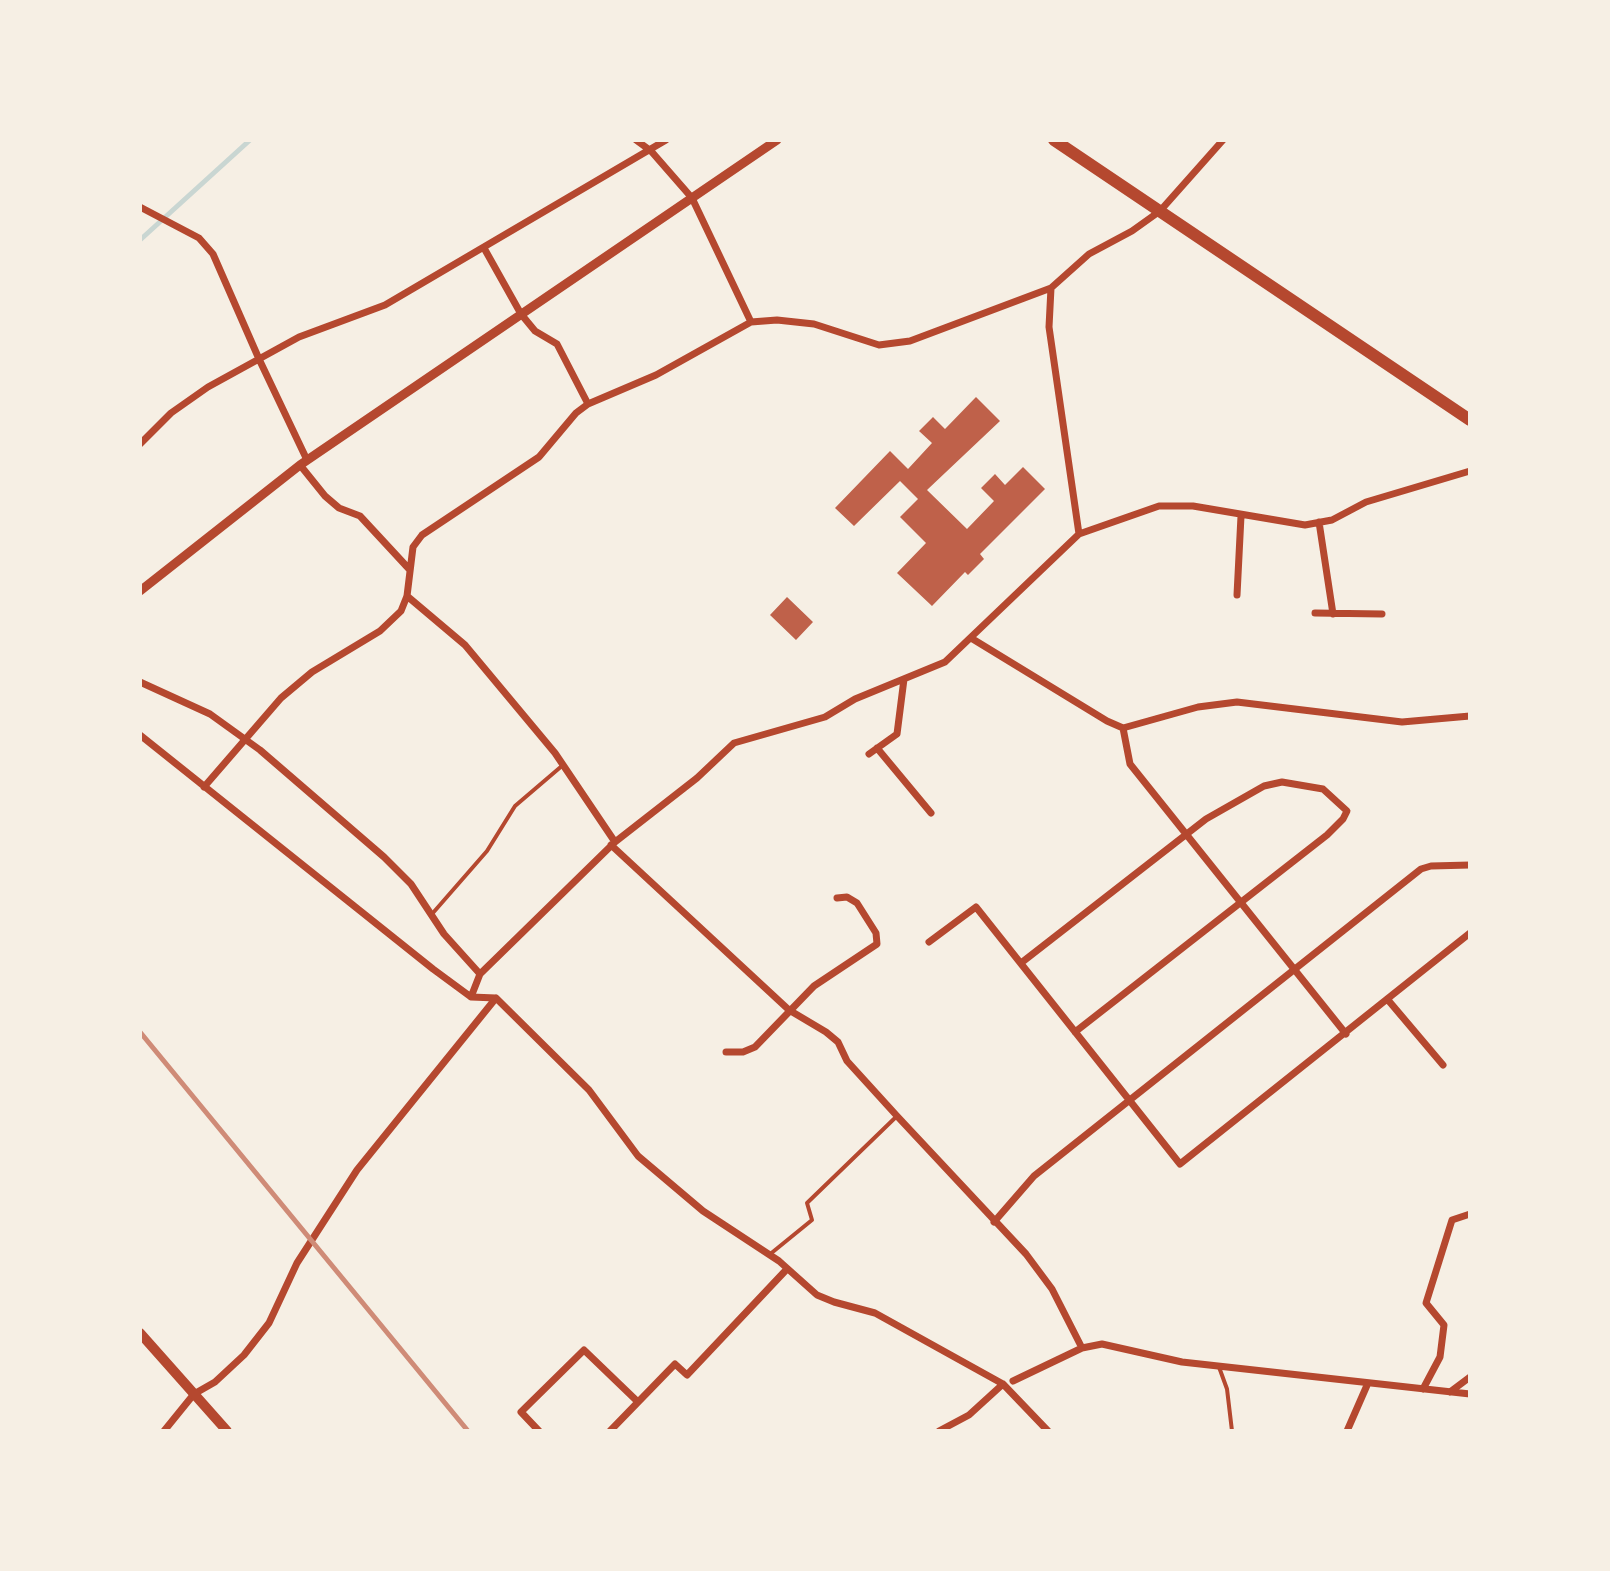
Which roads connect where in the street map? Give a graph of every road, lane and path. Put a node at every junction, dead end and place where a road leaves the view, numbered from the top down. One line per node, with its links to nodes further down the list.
1 (636, 140): 6 (street)
2 (666, 140): 6 (street)
3 (777, 140): 7 (street)
4 (1054, 140): 9 (highway)
5 (1223, 140): 9 (street)
6 (651, 151): 7 (street); 10 (street)
7 (692, 198): 12 (street); 13 (street)
8 (140, 207): 14 (street)
9 (1160, 211): 11 (street); 16 (highway)
10 (484, 248): 12 (street); 14 (street)
11 (1051, 288): 13 (street); 22 (street)
12 (521, 314): 15 (street); 18 (street)
13 (751, 322): 15 (street)
14 (259, 359): 17 (street); 18 (street)
15 (588, 404): 23 (street)
16 (1470, 420)
17 (140, 444)
18 (304, 463): 23 (street); 24 (street)
19 (1470, 471): 21 (street)
20 (1241, 516): 21 (street); 22 (street); 25 (street)
21 (1319, 522): 28 (street)
22 (1079, 534): 30 (street)
23 (410, 570): 26 (street)
24 (140, 591)
25 (1237, 595)
26 (407, 596): 36 (street); 39 (street)
27 (1315, 613): 28 (street)
28 (1333, 614): 29 (street)
29 (1382, 614)
30 (971, 638): 31 (street); 34 (street)
31 (904, 679): 37 (street); 43 (street)
32 (140, 682): 36 (street)
33 (1470, 716): 34 (street)
34 (1123, 728): 42 (street)
35 (140, 735): 40 (street)
36 (245, 738): 40 (street); 47 (street)
37 (877, 748): 38 (street); 41 (street)
38 (869, 754)
39 (563, 765): 43 (street); 47 (lane)
40 (204, 787): 53 (street)
41 (931, 813)
42 (1187, 834): 46 (street); 46 (street); 50 (street)
43 (613, 843): 52 (street); 56 (street)
44 (1470, 865): 51 (street)
45 (837, 898): 56 (street)
46 (1241, 902): 51 (street); 57 (street)
47 (432, 914): 52 (street)
48 (1470, 933): 55 (street)
49 (929, 942): 50 (street)
50 (1021, 963): 57 (street)
51 (1294, 971): 58 (street); 61 (street)
52 (480, 974): 53 (street)
53 (471, 997): 54 (street)
54 (496, 998): 65 (street); 76 (street)
55 (1388, 1000): 58 (street); 60 (street)
56 (789, 1010): 59 (street); 62 (street)
57 (1075, 1032): 61 (street)
58 (1346, 1034): 61 (street)
59 (726, 1052)
60 (1443, 1065)
61 (1129, 1101): 64 (street)
62 (897, 1116): 64 (street); 65 (lane)
63 (1470, 1214): 74 (street)
64 (994, 1222): 68 (street)
65 (769, 1255): 66 (street)
66 (787, 1269): 73 (street); 78 (street)
67 (140, 1333): 76 (main road)
68 (1082, 1348): 69 (street); 71 (street)
69 (1219, 1367): 72 (street); 85 (lane)
70 (1470, 1377): 75 (street)
71 (1013, 1381)
72 (1368, 1383): 74 (street); 86 (street)
73 (1003, 1384): 83 (street); 84 (street)
74 (1423, 1389): 75 (street)
75 (1450, 1392): 77 (street)
76 (194, 1394): 79 (street); 80 (main road)
77 (1470, 1394)
78 (638, 1402): 81 (street); 82 (street)
79 (164, 1431)
80 (227, 1431)
81 (539, 1431)
82 (610, 1431)
83 (939, 1431)
84 (1048, 1431)
85 (1232, 1431)
86 (1347, 1431)

